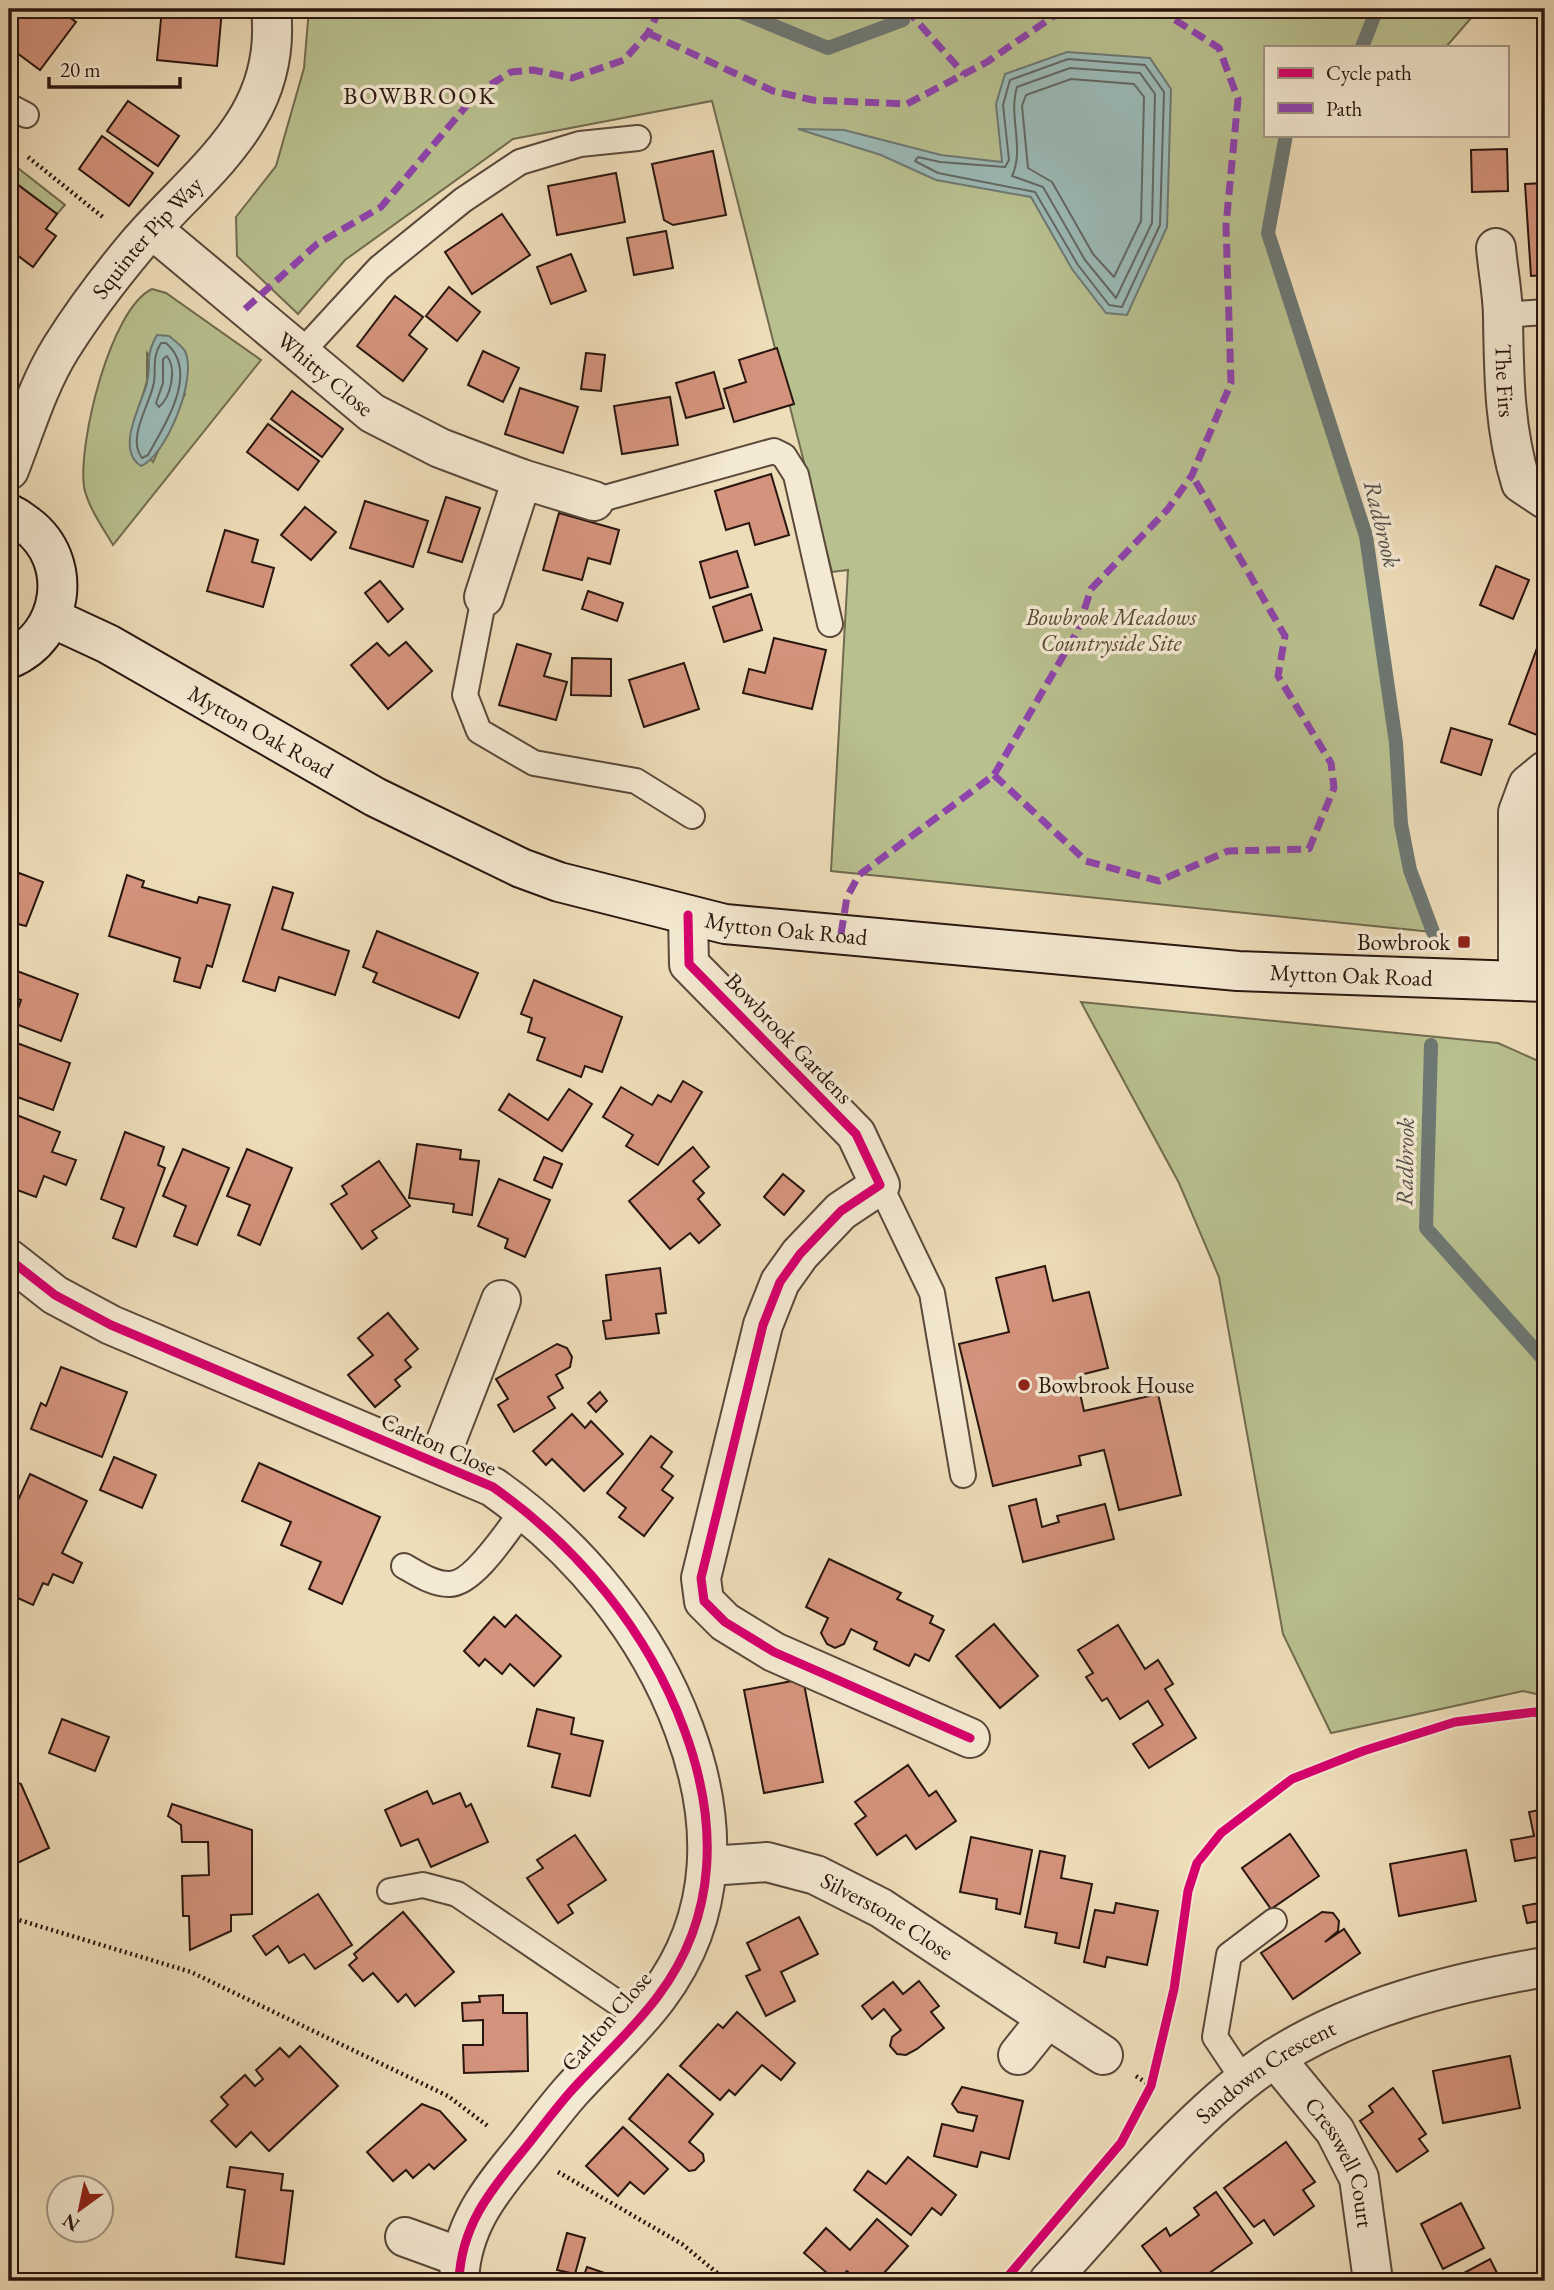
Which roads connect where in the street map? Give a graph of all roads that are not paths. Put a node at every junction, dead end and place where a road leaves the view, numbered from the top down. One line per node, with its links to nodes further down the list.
1 (271, 9): 3 (street, Squinter Pip Way)
2 (638, 138): 7 (lane)
3 (145, 237): 7 (street, Whitty Close); 8 (street, Squinter Pip Way)
4 (1496, 248): 6 (street, The Firs)
5 (1545, 312): 6 (lane)
6 (1503, 315): 10 (street, The Firs)
7 (300, 354): 9 (street, Whitty Close)
8 (9, 470)
9 (522, 479): 11 (street, Whitty Close); 13 (street)
10 (1545, 499)
11 (594, 501): 15 (lane)
12 (9, 514): 14 (street)
13 (484, 597): 18 (lane)
14 (52, 618): 16 (street); 19 (street, Mytton Oak Road)
15 (830, 624)
16 (9, 659)
17 (1545, 771): 20 (street)
18 (692, 816)
19 (688, 915): 20 (street, Mytton Oak Road); 21 (street, Bowbrook Gardens)
20 (1532, 981)
21 (880, 1185): 25 (lane); 28 (street)
22 (9, 1259): 24 (street, Carlton Close)
23 (501, 1300): 24 (street)
24 (438, 1462): 26 (street, Carlton Close)
25 (963, 1475)
26 (524, 1509): 27 (lane); 29 (street, Carlton Close)
27 (404, 1566)
28 (970, 1738)
29 (709, 1866): 33 (street, Carlton Close); 34 (street, Silverstone Close)
30 (390, 1891): 33 (lane)
31 (1274, 1922): 38 (lane)
32 (1545, 1967): 37 (street, Sandown Crescent)
33 (640, 2018): 40 (street, Carlton Close)
34 (1046, 2020): 35 (street); 36 (street, Silverstone Close)
35 (1018, 2055)
36 (1103, 2055)
37 (1275, 2058): 38 (street, Sandown Crescent); 42 (street, Cresswell Court)
38 (1245, 2082): 41 (street, Sandown Crescent)
39 (405, 2237): 40 (street, Carlton Close)
40 (459, 2269)
41 (1049, 2281)
42 (1373, 2281)

